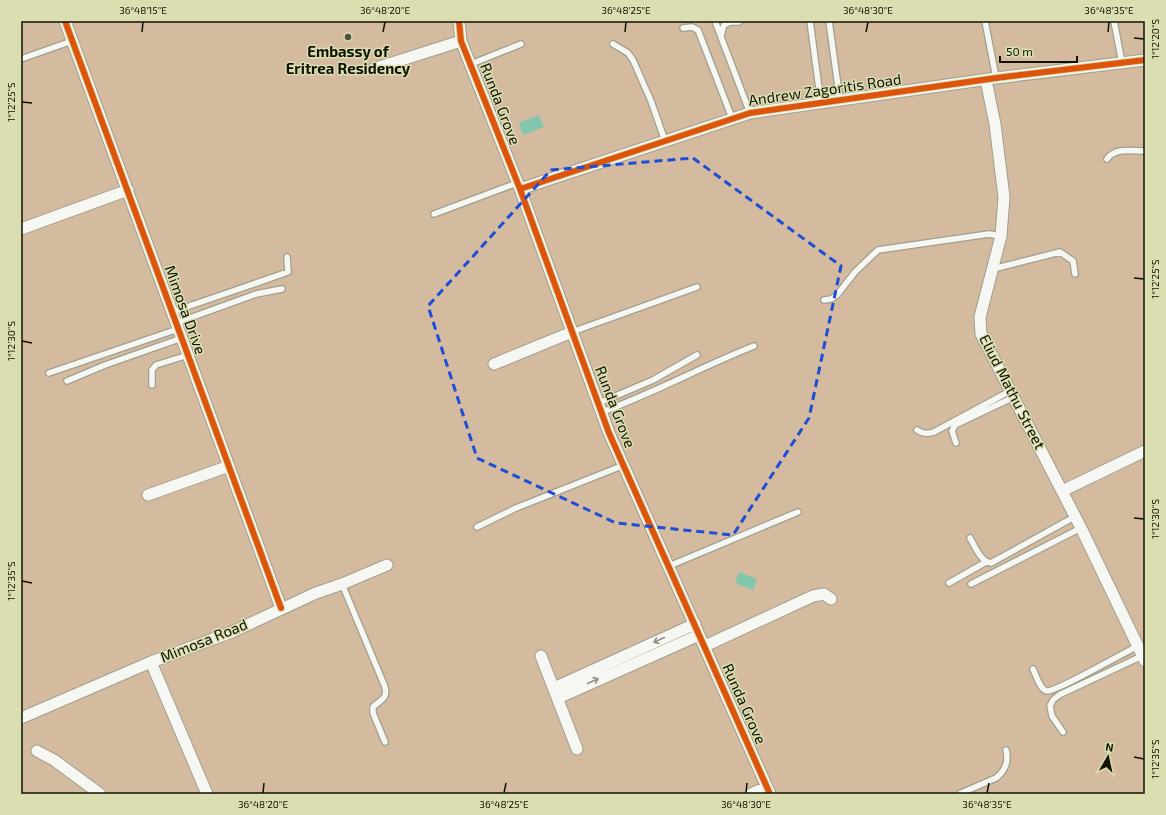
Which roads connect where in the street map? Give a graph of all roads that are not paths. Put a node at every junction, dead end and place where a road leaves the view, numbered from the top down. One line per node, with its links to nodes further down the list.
1 (65, 21): 11 (street, Mimosa Drive)
2 (459, 21): 12 (street, Runda Grove)
3 (715, 21): 10 (lane)
4 (810, 21): 22 (lane)
5 (829, 21): 21 (lane)
6 (984, 21): 20 (lane)
7 (1114, 21): 17 (lane)
8 (739, 22): 10 (lane)
9 (683, 28): 24 (lane)
10 (721, 37): 23 (lane)
11 (72, 41): 15 (lane); 29 (street, Mimosa Drive)
12 (462, 41): 18 (street, Runda Grove); 19 (street)
13 (521, 44): 18 (lane)
14 (613, 44): 25 (lane)
15 (21, 59)
16 (1145, 60): 17 (street, Andrew Zagoritis Road)
17 (1122, 63): 20 (street, Andrew Zagoritis Road)
18 (470, 64): 28 (street, Runda Grove)
19 (373, 69)
20 (991, 79): 21 (street, Andrew Zagoritis Road); 32 (street, Eliud Mathu Street)
21 (840, 101): 22 (street, Andrew Zagoritis Road)
22 (821, 104): 23 (street, Andrew Zagoritis Road)
23 (750, 113): 24 (street, Andrew Zagoritis Road)
24 (732, 118): 25 (street, Andrew Zagoritis Road)
25 (665, 141): 28 (street, Andrew Zagoritis Road)
26 (1145, 151): 27 (lane)
27 (1107, 159)
28 (518, 186): 30 (lane); 40 (street, Runda Grove)
29 (128, 190): 31 (street); 39 (street, Mimosa Drive)
30 (434, 214)
31 (21, 229)
32 (1001, 236): 34 (street, Eliud Mathu Street); 38 (lane)
33 (287, 257): 39 (lane)
34 (993, 269): 35 (lane); 48 (street, Eliud Mathu Street)
35 (1075, 274)
36 (698, 287): 40 (lane)
37 (282, 289): 39 (lane)
38 (824, 300)
39 (177, 325): 42 (street, Mimosa Drive); 45 (lane); 46 (lane)
40 (572, 332): 44 (street); 49 (street, Runda Grove)
41 (754, 346): 49 (lane)
42 (188, 355): 47 (lane); 54 (street, Mimosa Drive)
43 (697, 355): 49 (lane)
44 (494, 364)
45 (49, 373)
46 (67, 381)
47 (152, 385)
48 (1012, 394): 50 (lane); 51 (lane); 55 (street, Eliud Mathu Street)
49 (600, 408): 53 (street, Runda Grove)
50 (917, 430)
51 (956, 443)
52 (1145, 450): 55 (street)
53 (624, 465): 59 (lane); 64 (street, Runda Grove)
54 (229, 466): 56 (street); 69 (street, Mimosa Drive)
55 (1062, 491): 58 (street, Eliud Mathu Street)
56 (148, 495)
57 (798, 512): 64 (lane)
58 (1076, 516): 60 (street, Eliud Mathu Street); 62 (lane)
59 (477, 527)
60 (1081, 528): 67 (lane); 73 (street, Eliud Mathu Street)
61 (970, 538): 62 (lane)
62 (986, 562): 65 (lane)
63 (387, 565): 66 (street, Mimosa Road)
64 (669, 566): 70 (street, Runda Grove)
65 (949, 583)
66 (342, 584): 69 (street, Mimosa Road); 80 (lane)
67 (971, 584)
68 (831, 599): 72 (street)
69 (281, 608): 75 (street, Mimosa Road)
70 (695, 624): 71 (street, Runda Grove); 77 (street, one-way to 77)
71 (699, 635): 72 (street, Runda Grove); 77 (street, one-way to 71)
72 (704, 646): 84 (street, Runda Grove)
73 (1142, 654): 76 (lane); 79 (lane)
74 (542, 656): 77 (street)
75 (151, 662): 78 (street, Mimosa Road); 86 (street)
76 (1033, 669)
77 (556, 693): 81 (street)
78 (21, 718)
79 (1062, 732)
80 (385, 742)
81 (577, 749)
82 (1006, 750): 88 (lane)
83 (37, 751): 85 (street)
84 (768, 790): 87 (street)
85 (100, 794)
86 (207, 794)
87 (751, 794)
88 (958, 794)

